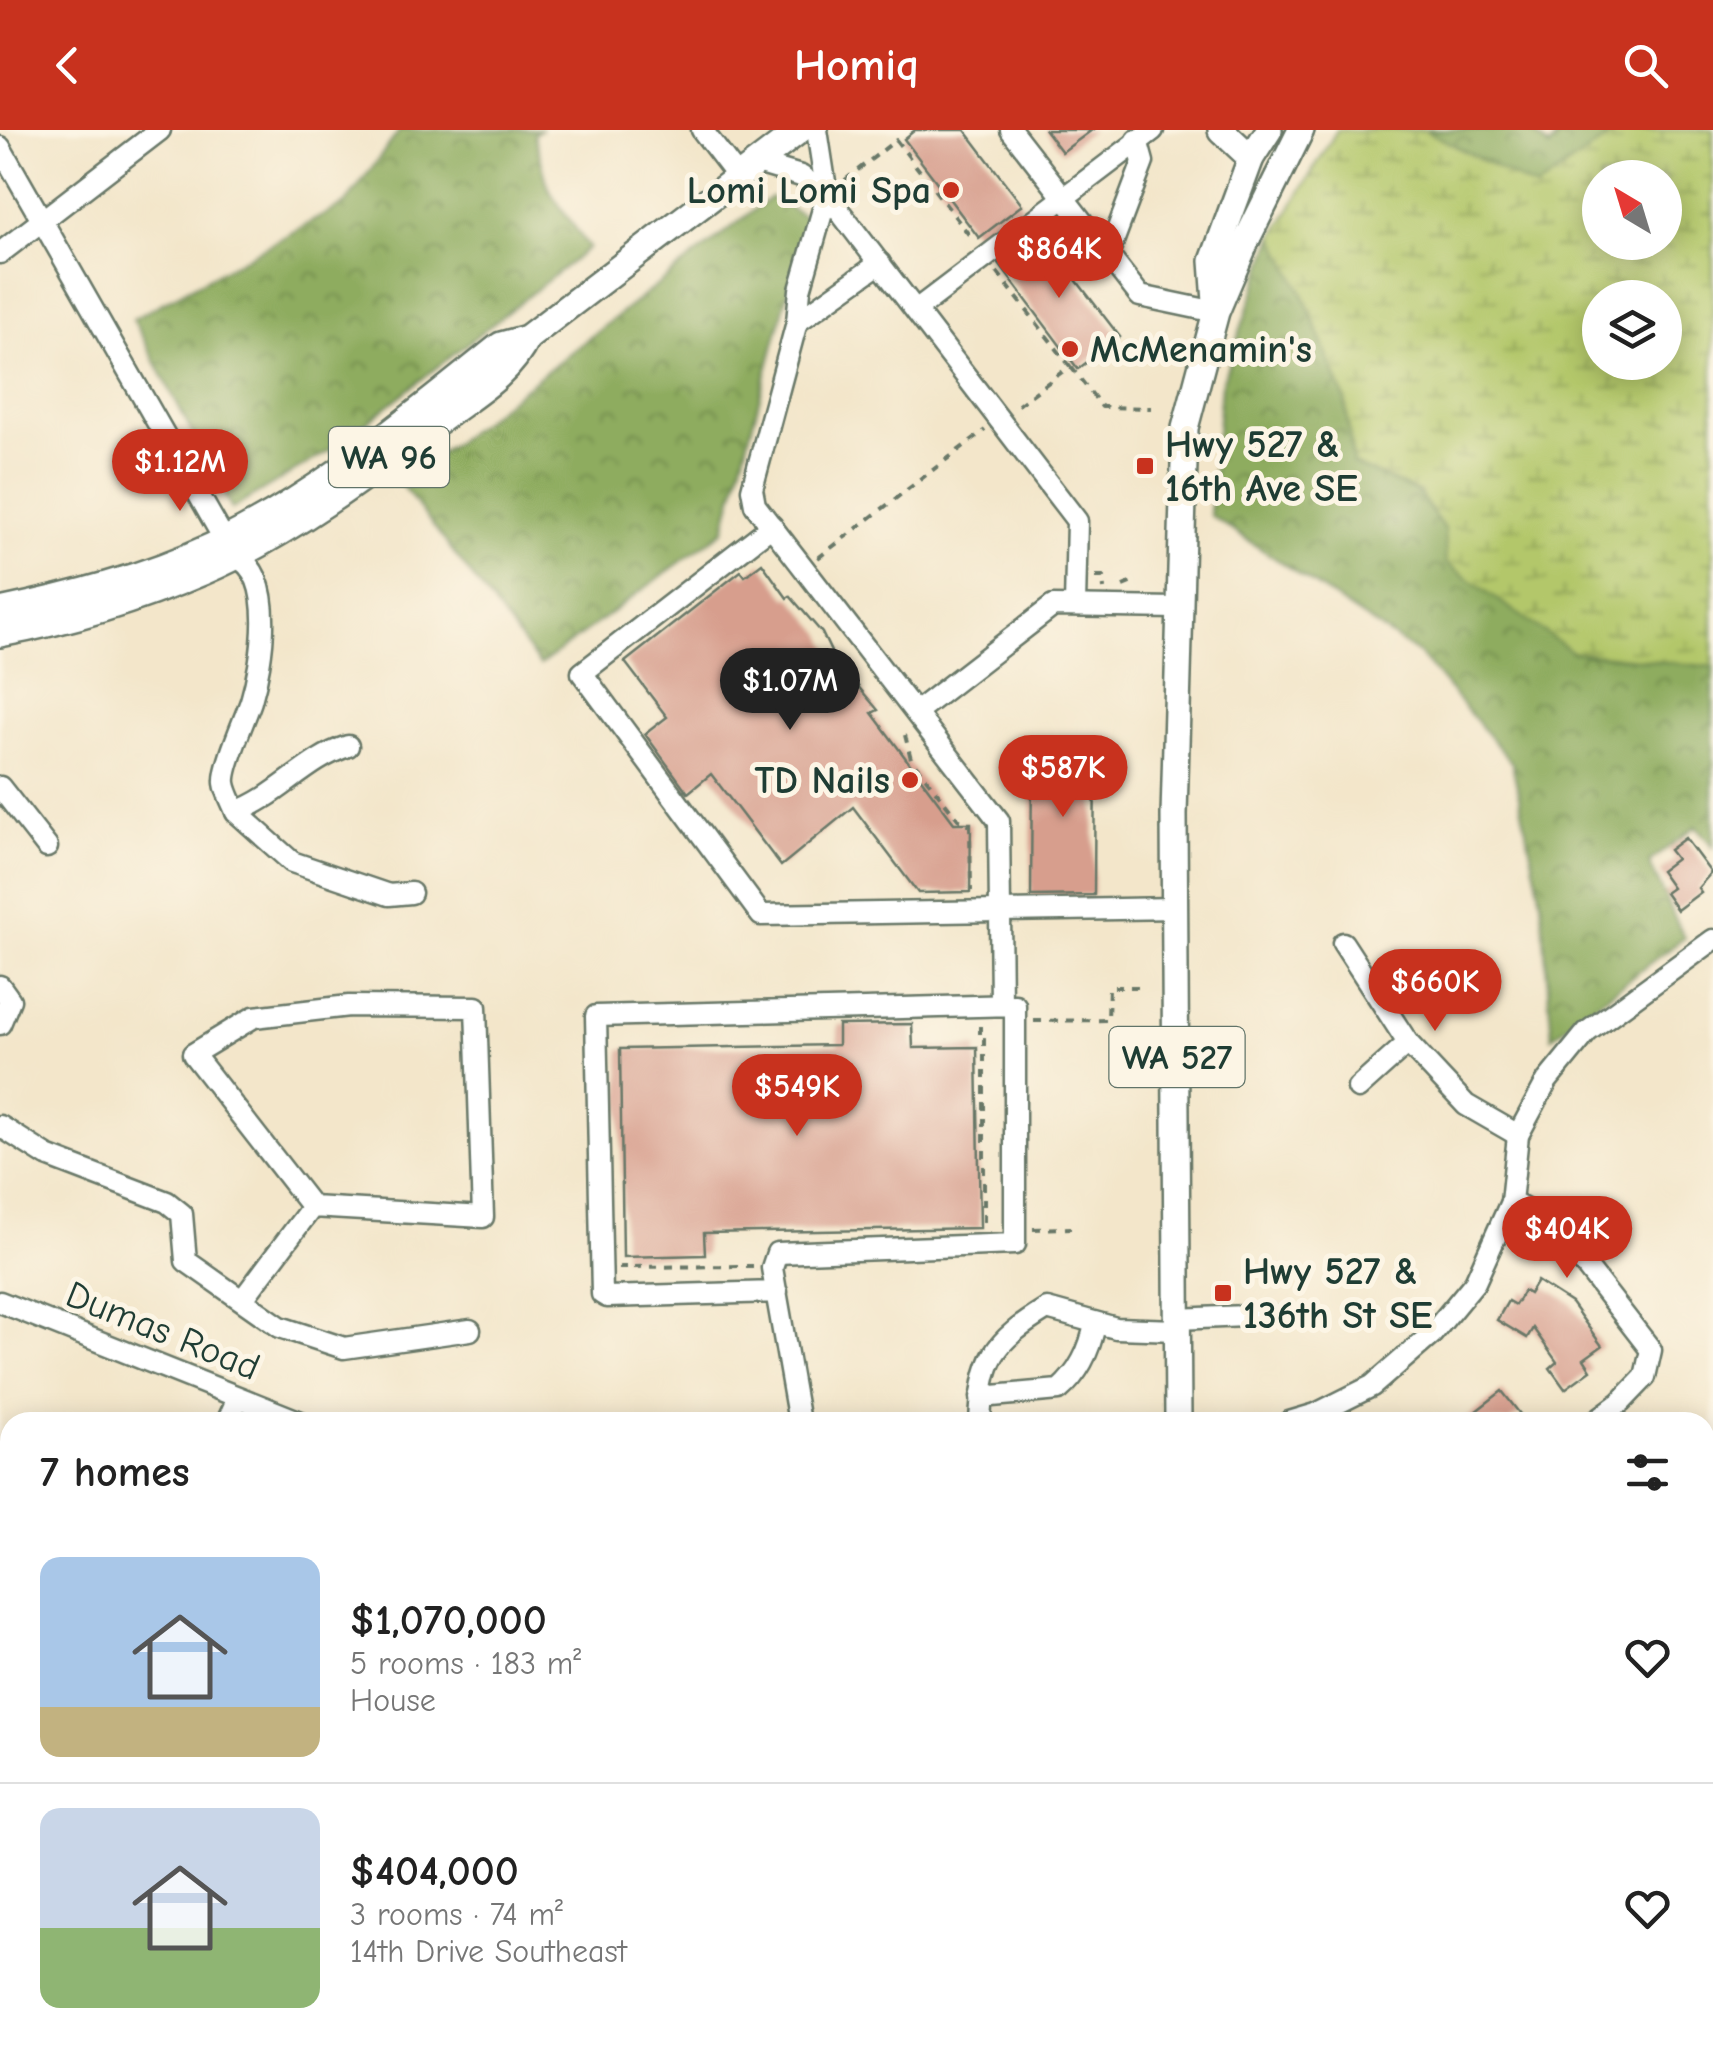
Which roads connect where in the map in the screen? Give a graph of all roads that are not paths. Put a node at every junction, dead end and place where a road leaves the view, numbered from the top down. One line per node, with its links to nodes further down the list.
1 (160, 130): 15 (street)
2 (702, 130): 12 (street)
3 (800, 130): 12 (main road, WA 96)
4 (817, 130): 13 (street)
5 (1011, 130): 14 (street)
6 (1221, 130): 11 (main road)
7 (1269, 130): 11 (main road, WA 527)
8 (1302, 130): 16 (main road, WA 527)
9 (1145, 135): 14 (street); 18 (street)
10 (0, 147): 15 (street)
11 (1251, 158): 16 (main road); 21 (main road, WA 527)
12 (748, 170): 13 (street); 24 (main road, WA 96)
13 (828, 194): 19 (street); 22 (street)
14 (1062, 197): 18 (street); 20 (street)
15 (44, 220): 17 (street); 24 (street)
16 (1247, 239): 21 (main road, WA 527)
17 (0, 253)
18 (1108, 254): 21 (street)
19 (880, 263): 20 (street); 22 (street)
20 (916, 310): 25 (street)
21 (1216, 312): 26 (main road, WA 527)
22 (797, 322): 23 (street)
23 (772, 526): 29 (street); 36 (street)
24 (229, 548): 27 (main road, WA 96); 28 (main road, WA 96); 32 (street)
25 (1074, 605): 26 (street); 29 (street)
26 (1178, 608): 35 (main road, WA 527)
27 (0, 611)
28 (0, 634)
29 (916, 712): 36 (street)
30 (348, 746): 32 (street)
31 (0, 788): 33 (street)
32 (236, 812): 34 (street)
33 (47, 847)
34 (410, 893)
35 (1176, 908): 36 (street); 53 (main road, WA 527)
36 (1000, 910): 40 (street)
37 (1713, 940): 45 (street)
38 (1344, 943): 42 (street)
39 (0, 986): 41 (street)
40 (1008, 1013): 48 (street); 48 (street)
41 (0, 1024)
42 (1408, 1042): 43 (street); 45 (street)
43 (1358, 1088)
44 (0, 1126): 49 (street)
45 (1518, 1135): 46 (street)
46 (1511, 1202): 62 (street); 63 (street)
47 (312, 1207): 47 (street); 49 (street)
48 (777, 1292): 59 (street)
49 (243, 1298): 54 (street)
50 (0, 1302): 56 (street, Dumas Road)
51 (1268, 1315): 53 (street)
52 (1095, 1324): 53 (street); 55 (street); 55 (street)
53 (1177, 1324): 61 (main road, WA 527)
54 (470, 1330)
55 (981, 1397): 60 (street)
56 (238, 1398): 57 (street); 58 (street, Dumas Road)
57 (232, 1412)
58 (275, 1412)
59 (797, 1412)
60 (980, 1412)
61 (1178, 1412)
62 (1320, 1412)
63 (1608, 1412)

